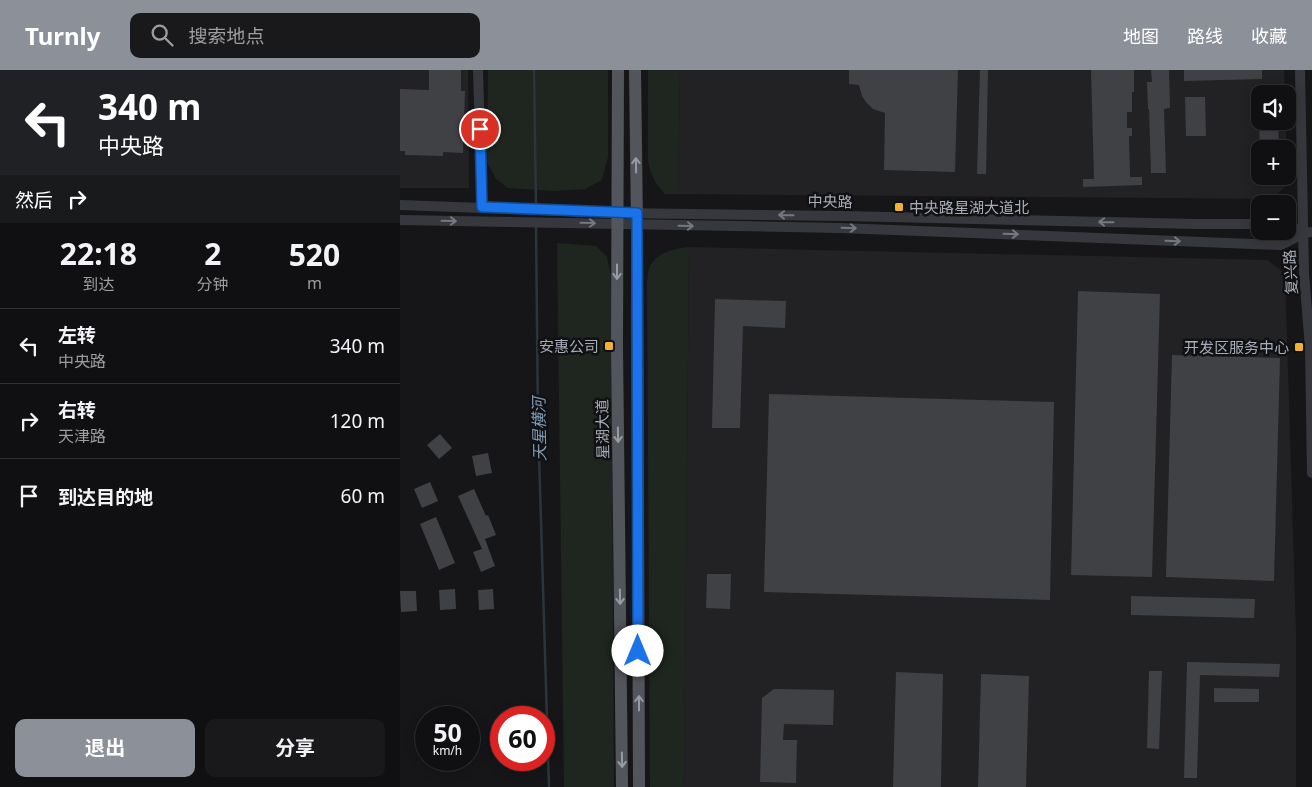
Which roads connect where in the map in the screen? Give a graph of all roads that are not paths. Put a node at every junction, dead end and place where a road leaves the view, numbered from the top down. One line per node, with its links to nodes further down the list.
1 (478, 70): 6 (street)
2 (618, 70): 7 (main road, 星湖大道)
3 (635, 70): 8 (main road, one-way to 3)
4 (1300, 70): 12 (street, 复兴路)
5 (400, 205): 6 (street, 中央路)
6 (482, 207): 7 (street, 中央路)
7 (617, 218): 8 (street, 中央路); 9 (street, 中央路, one-way to 7); 14 (main road, 星湖大道, one-way to 14)
8 (637, 219): 10 (street, 中央路, one-way to 8); 12 (street, one-way to 12); 15 (main road, one-way to 8)
9 (400, 220)
10 (1251, 224)
11 (1296, 228): 12 (street)
12 (1308, 232): 13 (street, 复兴路)
13 (1312, 473)
14 (622, 787)
15 (639, 787)

